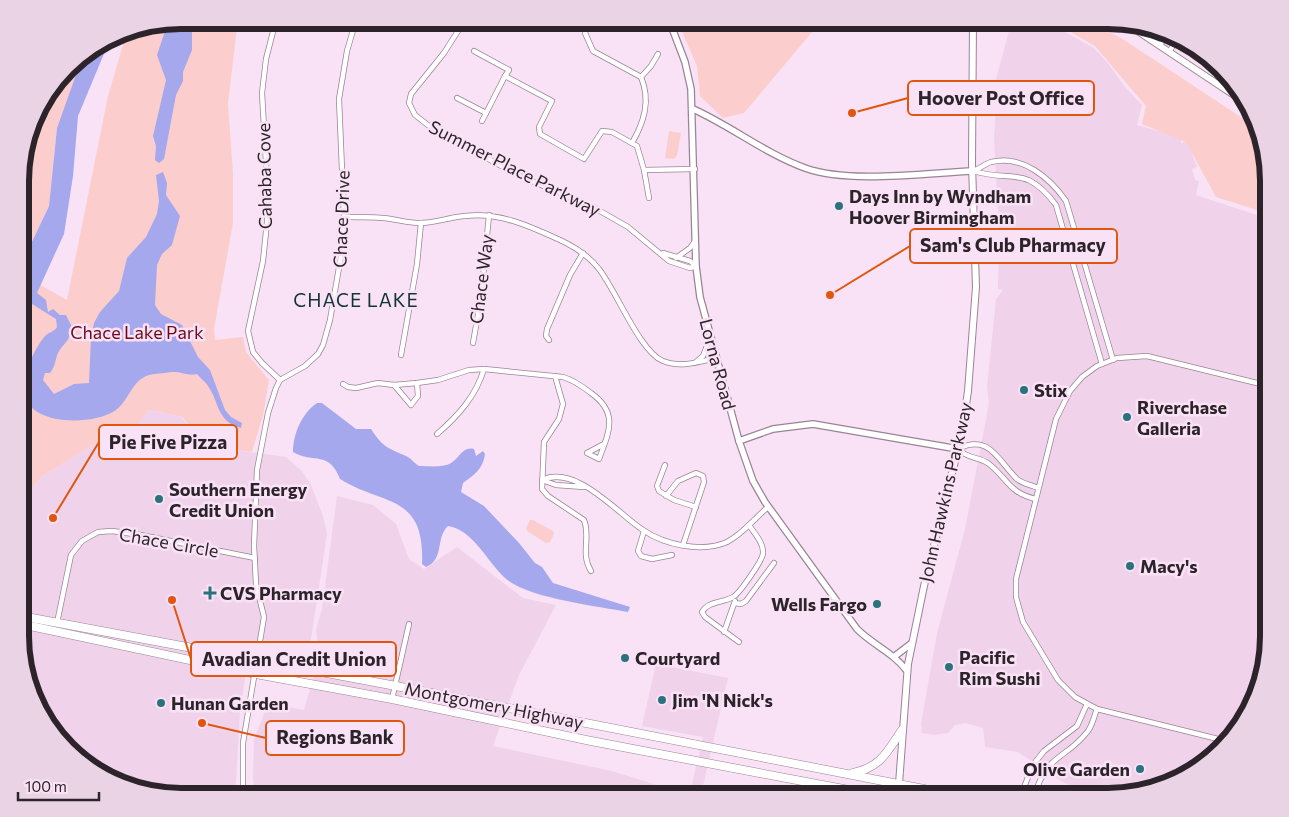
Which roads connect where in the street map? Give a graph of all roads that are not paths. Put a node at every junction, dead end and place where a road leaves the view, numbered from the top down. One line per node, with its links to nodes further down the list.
1 (274, 29): 44 (street, Cahaba Cove)
2 (354, 29): 27 (street, Chace Drive)
3 (459, 29): 30 (street, Summer Place Parkway)
4 (586, 29): 15 (street)
5 (672, 29): 18 (street, Lorna Road)
6 (973, 29): 24 (main road, John Hawkins Parkway)
7 (1140, 32): 10 (main road)
8 (1163, 39): 10 (street)
9 (1175, 44): 12 (street)
10 (1160, 45): 12 (main road)
11 (474, 51): 14 (street)
12 (1170, 52): 16 (main road)
13 (658, 54): 15 (street)
14 (505, 76): 19 (street); 21 (street)
15 (641, 77): 21 (street)
16 (1233, 94)
17 (457, 98): 19 (street)
18 (693, 109): 22 (street, Lorna Road); 24 (street)
19 (486, 113): 20 (street)
20 (482, 121)
21 (632, 143): 23 (street)
22 (695, 169): 23 (street); 29 (street, Lorna Road)
23 (644, 170): 25 (street)
24 (974, 171): 39 (street); 41 (street); 52 (main road, John Hawkins Parkway)
25 (649, 198)
26 (489, 215): 28 (street); 31 (street); 36 (street, Chace Way)
27 (344, 217): 28 (street); 44 (street, Chace Drive)
28 (421, 223): 37 (street)
29 (696, 240): 32 (street); 33 (street, Lorna Road)
30 (660, 252): 32 (street, Summer Place Parkway); 33 (street, Summer Place Parkway)
31 (583, 253): 35 (street); 40 (street)
32 (676, 258): 33 (street, Summer Place Parkway)
33 (696, 266): 34 (street, Lorna Road)
34 (710, 338): 38 (street, Lorna Road); 40 (street)
35 (549, 340)
36 (472, 343)
37 (400, 355)
38 (716, 358): 40 (street); 50 (street, Lorna Road)
39 (1113, 360): 41 (street); 47 (street)
40 (694, 363)
41 (1102, 364): 56 (street)
42 (484, 369): 43 (street); 45 (street); 49 (street)
43 (555, 376): 51 (street); 54 (street)
44 (280, 380): 65 (street)
45 (417, 383): 48 (street); 48 (street)
46 (342, 384): 48 (street)
47 (1260, 384)
48 (394, 385)
49 (437, 434)
50 (739, 441): 52 (street); 60 (street, Lorna Road)
51 (604, 444)
52 (958, 450): 56 (street); 58 (street); 78 (main road, John Hawkins Parkway)
53 (665, 465): 57 (street)
54 (542, 480): 55 (street); 55 (street); 68 (street)
55 (584, 487): 62 (street)
56 (1038, 488): 58 (street)
57 (666, 496): 59 (street); 59 (street)
58 (1036, 499): 85 (street)
59 (696, 507): 63 (street)
60 (768, 507): 61 (street); 79 (street, Lorna Road)
61 (749, 525): 63 (street); 67 (street)
62 (644, 531): 63 (street); 64 (street)
63 (683, 545)
64 (672, 555)
65 (255, 558): 73 (street, Chace Circle); 80 (street)
66 (774, 564): 69 (street)
67 (756, 568): 69 (street); 70 (street)
68 (591, 571)
69 (765, 575): 71 (street)
70 (733, 597): 71 (street); 76 (street)
71 (735, 603): 76 (street)
72 (29, 618): 73 (main road, Montgomery Highway)
73 (57, 623): 80 (main road, Montgomery Highway)
74 (409, 624): 83 (street)
75 (29, 626): 82 (main road, Montgomery Highway)
76 (724, 632): 77 (street)
77 (739, 642)
78 (912, 643): 79 (street); 81 (main road, John Hawkins Parkway)
79 (895, 656): 81 (street, Lorna Road)
80 (257, 662): 82 (street); 83 (main road, Montgomery Highway)
81 (907, 671): 87 (main road, John Hawkins Parkway)
82 (256, 674): 84 (main road, Montgomery Highway); 91 (street)
83 (396, 686): 84 (street); 89 (main road, Montgomery Highway)
84 (392, 699): 92 (main road, Montgomery Highway)
85 (1087, 704): 86 (street); 95 (street)
86 (1097, 709): 88 (street); 96 (street)
87 (902, 730): 89 (main road); 90 (main road, John Hawkins Parkway)
88 (1220, 740)
89 (848, 774): 90 (main road, Montgomery Highway)
90 (898, 783): 93 (main road, John Hawkins Parkway); 94 (main road, Montgomery Highway)
91 (243, 788)
92 (839, 788)
93 (898, 788)
94 (922, 788)
95 (1023, 788)
96 (1036, 788)

